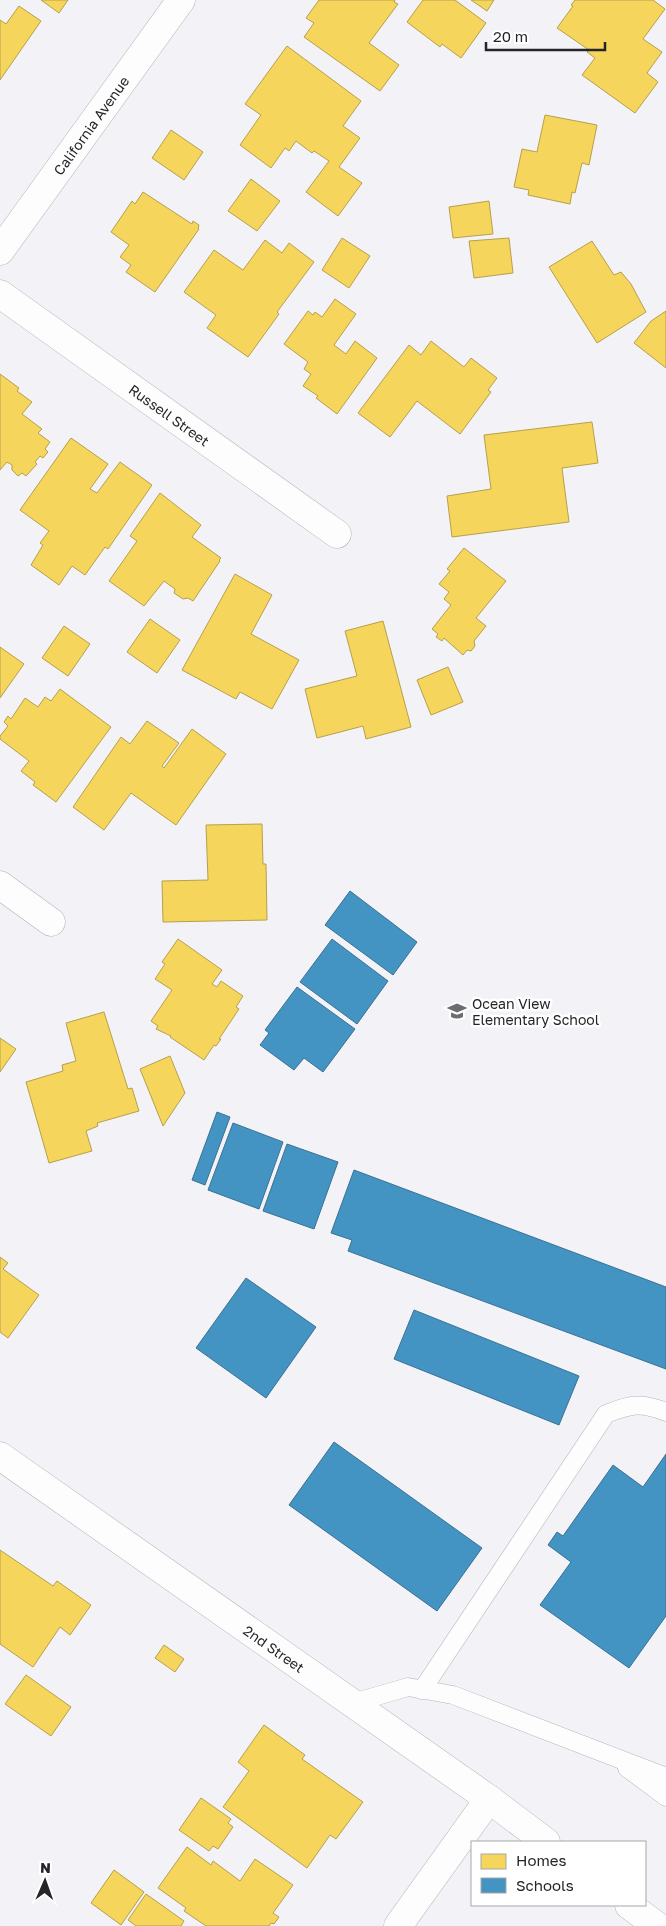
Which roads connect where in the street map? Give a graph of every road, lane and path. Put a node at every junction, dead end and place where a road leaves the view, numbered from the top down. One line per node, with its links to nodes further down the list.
1 (181, 0): 2 (street, California Avenue)
2 (0, 251)
3 (0, 294): 4 (street, Russell Street)
4 (338, 534)
5 (0, 885): 6 (street)
6 (51, 922)
7 (666, 1412): 9 (lane)
8 (0, 1456): 10 (street, 2nd Street)
9 (422, 1690): 10 (lane); 11 (lane)
10 (352, 1703): 14 (street, 2nd Street)
11 (611, 1756): 12 (lane); 13 (lane)
12 (666, 1777)
13 (666, 1798)
14 (489, 1799): 15 (street, 2nd Street); 17 (street)
15 (545, 1841)
16 (630, 1906): 18 (street)
17 (398, 1926)
18 (657, 1926)

